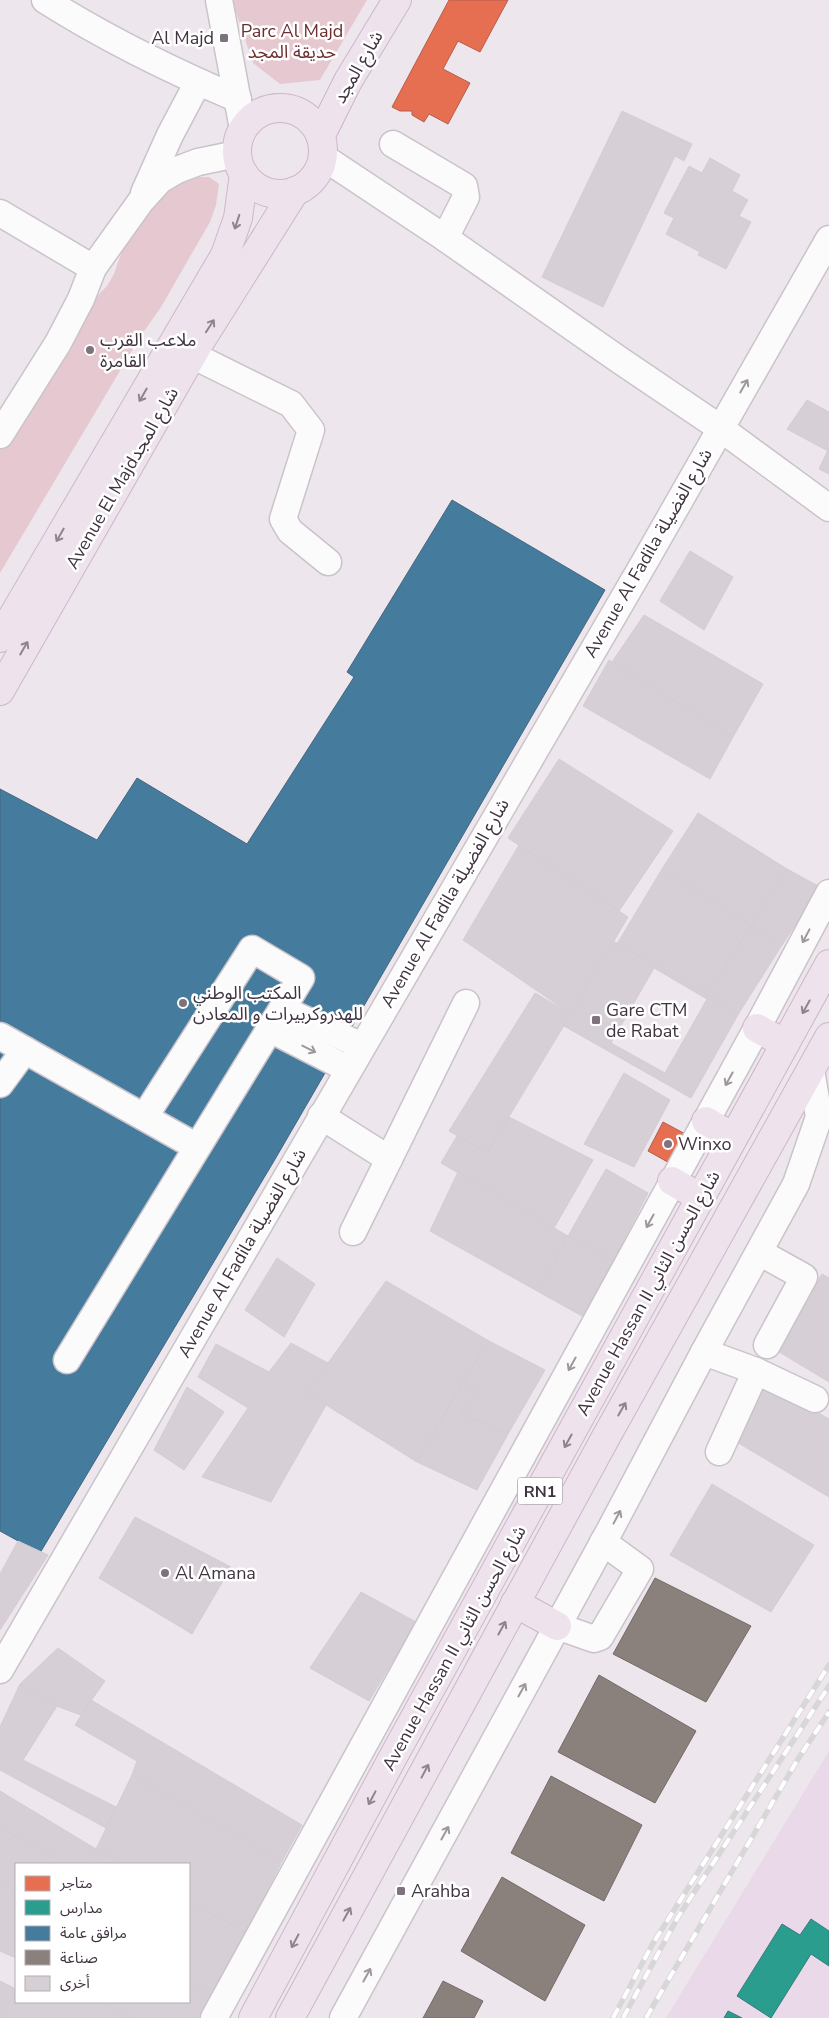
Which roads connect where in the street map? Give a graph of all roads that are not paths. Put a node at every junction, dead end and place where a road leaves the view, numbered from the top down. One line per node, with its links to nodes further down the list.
1 (45, 0): 4 (street)
2 (219, 0): 5 (street)
3 (397, 0): 7 (main road, شارع المجد)
4 (198, 82): 5 (street); 10 (street)
5 (238, 99): 8 (street)
6 (393, 144): 12 (street)
7 (322, 146): 8 (main road); 9 (main road, شارع المجد); 12 (street)
8 (242, 152): 9 (main road); 10 (street); 20 (main road, Avenue El Majdشارع المجد, one-way to 20)
9 (296, 191): 15 (main road, Avenue El Majdشارع المجد, one-way to 9)
10 (141, 201): 14 (street)
11 (0, 212): 14 (street)
12 (445, 238): 16 (street)
13 (829, 239): 16 (street, Avenue Al Fadila شارع الفضيلة, one-way to 13)
14 (93, 268): 17 (street)
15 (192, 355): 19 (street); 21 (main road, Avenue El Majdشارع المجد, one-way to 15)
16 (720, 428): 18 (street); 30 (street, Avenue Al Fadila شارع الفضيلة)
17 (0, 435)
18 (829, 508)
19 (328, 562)
20 (0, 638)
21 (0, 691)
22 (829, 893): 26 (street, one-way to 26)
23 (829, 964): 29 (main road, Avenue Hassan II شارع الحسن الثاني / RN1, one-way to 29)
24 (466, 1003): 41 (street)
25 (276, 1019): 30 (street); 32 (street, one-way to 32); 35 (street); 40 (street)
26 (757, 1028): 29 (main road); 38 (street, one-way to 38)
27 (0, 1036): 31 (street)
28 (829, 1037): 33 (main road, Avenue Hassan II شارع الحسن الثاني / RN1)
29 (786, 1044): 39 (main road, Avenue Hassan II شارع الحسن الثاني / RN1)
30 (362, 1046): 32 (street, Avenue Al Fadila شارع الفضيلة)
31 (25, 1050): 34 (street); 35 (street)
32 (348, 1069): 36 (street, Avenue Al Fadila شارع الفضيلة)
33 (811, 1070): 37 (street); 53 (main road, Avenue Hassan II شارع الحسن الثاني / RN1, one-way to 33)
34 (0, 1084)
35 (145, 1116): 40 (street)
36 (321, 1116): 41 (street); 55 (street, Avenue Al Fadila شارع الفضيلة)
37 (824, 1120): 45 (street)
38 (706, 1121): 39 (main road); 42 (street)
39 (733, 1136): 43 (main road, Avenue Hassan II شارع الحسن الثاني / RN1)
40 (198, 1147): 48 (street)
41 (389, 1159): 44 (street)
42 (672, 1182): 43 (main road); 56 (street, one-way to 56)
43 (701, 1198): 57 (main road, Avenue Hassan II شارع الحسن الثاني / RN1, one-way to 57)
44 (353, 1232)
45 (759, 1252): 46 (street); 47 (street)
46 (767, 1345)
47 (704, 1352): 49 (street); 52 (street, one-way to 47)
48 (67, 1360)
49 (756, 1371): 50 (street); 51 (street)
50 (815, 1400)
51 (719, 1452)
52 (603, 1542): 54 (street); 54 (street)
53 (516, 1603): 54 (main road); 58 (main road, Avenue Hassan II شارع الحسن الثاني / RN1, one-way to 53)
54 (557, 1626): 59 (street, one-way to 54)
55 (0, 1670)
56 (214, 2018)
57 (253, 2018)
58 (290, 2018)
59 (343, 2018)

